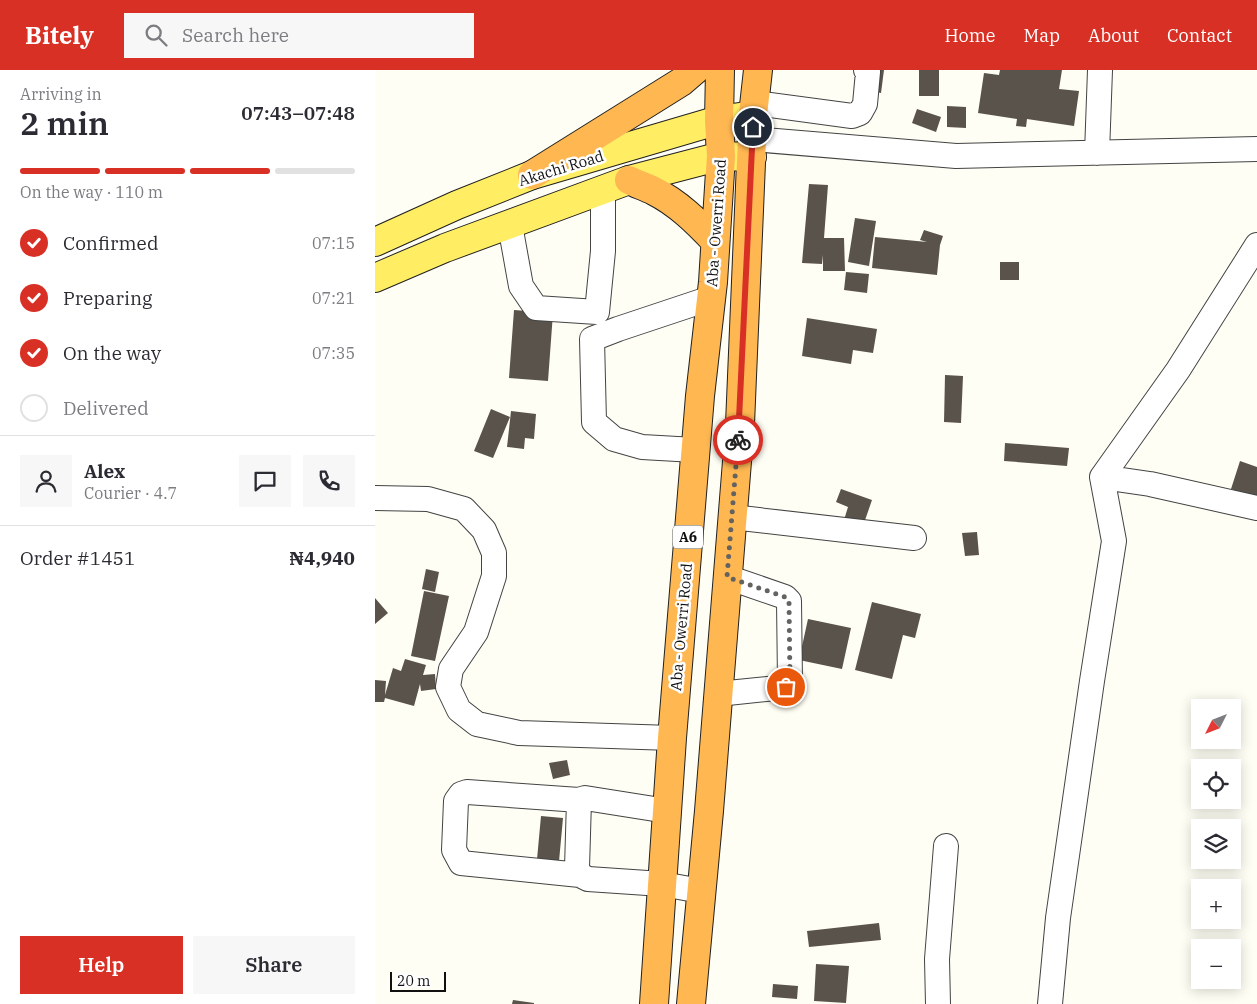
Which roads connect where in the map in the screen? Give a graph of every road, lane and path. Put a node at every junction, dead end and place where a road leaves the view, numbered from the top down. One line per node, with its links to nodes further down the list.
1 (695, 70): 11 (highway)
2 (720, 70): 6 (highway, Aba - Owerri Road / A6)
3 (758, 70): 7 (highway, Aba - Owerri Road)
4 (866, 70): 7 (street)
5 (1100, 70): 9 (street)
6 (719, 120): 7 (main road, Akachi Road); 10 (highway, Aba - Owerri Road / A6); 11 (main road, Akachi Road)
7 (753, 128): 9 (street); 10 (main road); 26 (highway, Aba - Owerri Road)
8 (1257, 149): 9 (street)
9 (1097, 153)
10 (721, 156): 12 (main road); 15 (highway, Aba - Owerri Road / A6)
11 (532, 175): 16 (main road, Akachi Road)
12 (629, 180): 13 (main road); 15 (highway)
13 (603, 191): 14 (main road); 20 (street)
14 (510, 224): 18 (main road); 20 (street)
15 (715, 241): 19 (highway, Aba - Owerri Road / A6)
16 (375, 242)
17 (1257, 246): 23 (street)
18 (375, 278)
19 (711, 298): 21 (street); 22 (highway, Aba - Owerri Road / A6)
20 (597, 312): 21 (street)
21 (592, 340): 22 (street)
22 (695, 450): 30 (highway, Aba - Owerri Road / A6)
23 (1102, 477): 25 (street); 40 (street)
24 (375, 498): 30 (street)
25 (1257, 508)
26 (732, 517): 27 (street); 28 (highway, Aba - Owerri Road)
27 (914, 538)
28 (727, 577): 29 (highway, Aba - Owerri Road); 29 (street)
29 (717, 694): 36 (highway, Aba - Owerri Road)
30 (672, 738): 32 (highway, Aba - Owerri Road / A6)
31 (579, 800): 32 (street); 34 (street); 34 (street)
32 (667, 811): 35 (highway, Aba - Owerri Road / A6)
33 (946, 846): 39 (street)
34 (580, 875): 35 (street)
35 (662, 884): 36 (street); 37 (highway, Aba - Owerri Road / A6)
36 (701, 891): 38 (highway, Aba - Owerri Road)
37 (654, 1004)
38 (691, 1004)
39 (938, 1004)
40 (1050, 1004)

